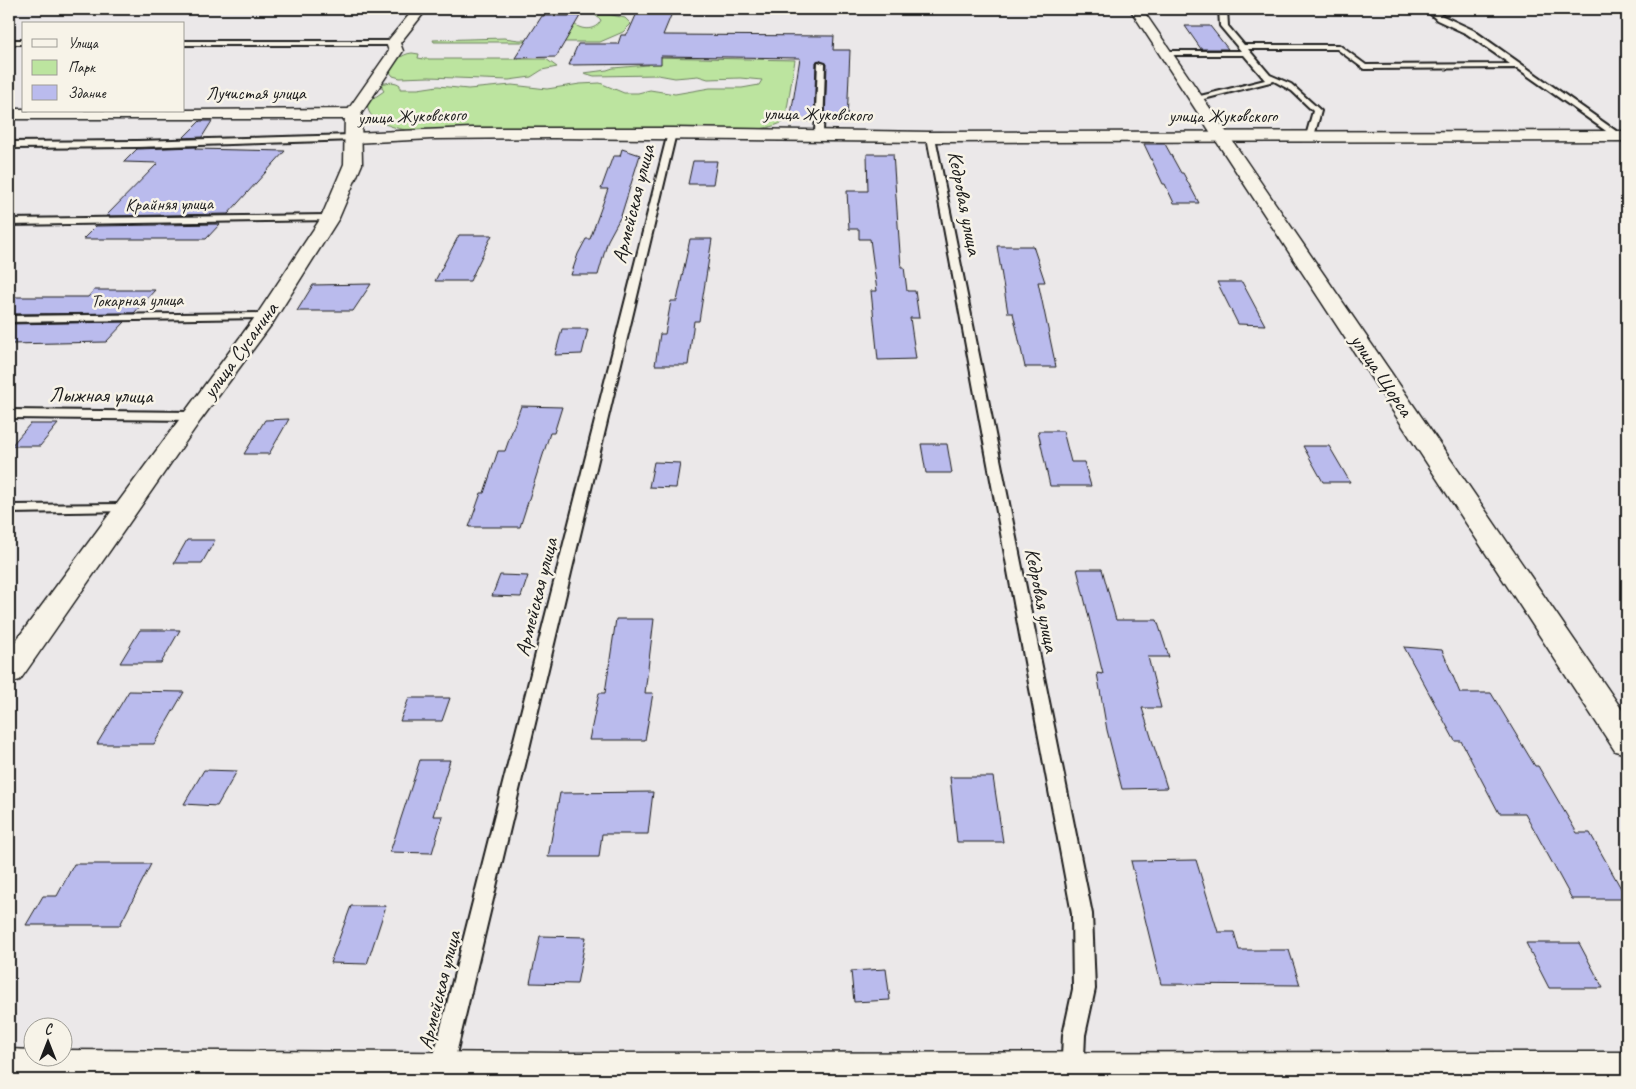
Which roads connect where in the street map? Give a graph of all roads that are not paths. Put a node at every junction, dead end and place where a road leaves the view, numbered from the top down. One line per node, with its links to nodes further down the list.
1 (420, 9): 8 (street)
2 (1136, 9): 10 (street, улица Щорса)
3 (1223, 9): 9 (lane)
4 (1429, 9): 12 (lane)
5 (9, 42): 6 (lane)
6 (22, 42)
7 (185, 43): 8 (lane)
8 (393, 43): 18 (street)
9 (1244, 50): 10 (lane); 12 (lane); 14 (lane)
10 (1166, 53): 16 (street, улица Щорса)
11 (820, 64): 20 (lane)
12 (1518, 66): 23 (lane)
13 (1273, 69): 15 (lane)
14 (1266, 77): 15 (lane); 16 (lane)
15 (1282, 80): 22 (lane)
16 (1196, 98): 21 (street, улица Щорса)
17 (9, 114): 18 (street, Лучистая улица)
18 (353, 114): 25 (street, улица Сусанина)
19 (672, 133): 20 (street, улица Жуковского); 25 (street, улица Жуковского); 38 (lane, Армейская улица)
20 (819, 133): 24 (street, улица Жуковского)
21 (1221, 135): 22 (street, улица Жуковского); 24 (street, улица Жуковского); 36 (street, улица Щорса)
22 (1310, 136): 23 (street, улица Жуковского)
23 (1623, 136)
24 (931, 137): 41 (lane, Кедровая улица)
25 (352, 138): 26 (lane, улица Жуковского); 27 (street, улица Сусанина)
26 (9, 145)
27 (330, 218): 28 (lane, Крайняя улица); 29 (street, улица Сусанина)
28 (9, 222)
29 (266, 316): 30 (lane, Токарная улица); 32 (street, улица Сусанина)
30 (9, 319)
31 (9, 414): 32 (lane, Лыжная улица)
32 (192, 416): 33 (street, улица Сусанина)
33 (126, 508): 34 (lane); 35 (street, улица Сусанина)
34 (9, 509)
35 (9, 672)
36 (1627, 742)
37 (9, 1069): 38 (street)
38 (441, 1071): 40 (street)
39 (1627, 1072): 41 (street)
40 (564, 1076): 41 (street)
41 (1073, 1076)

